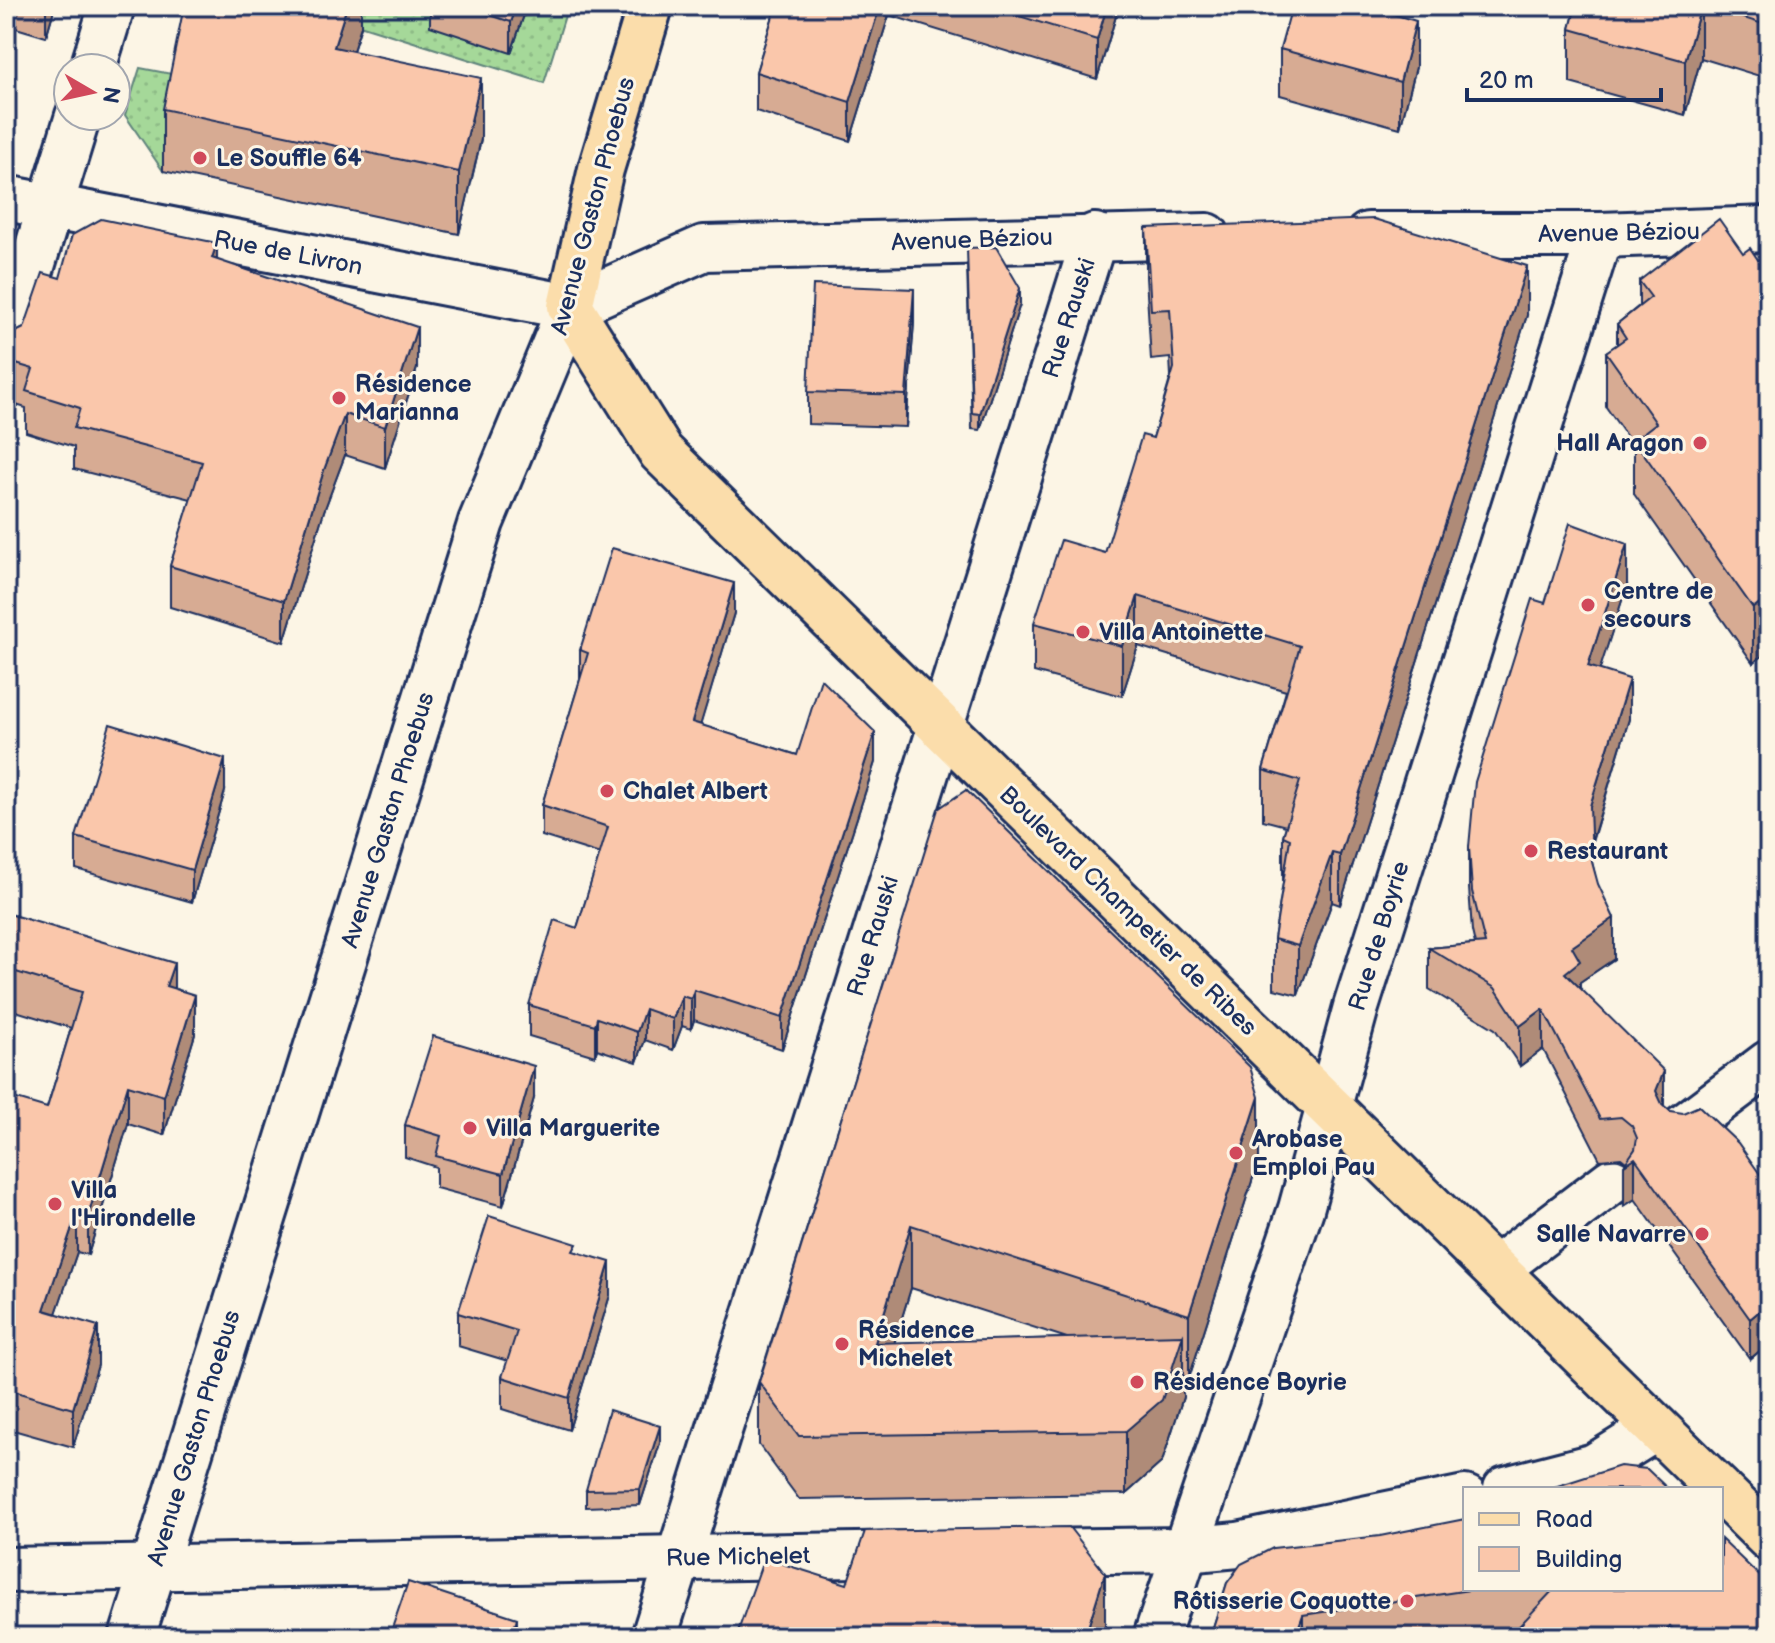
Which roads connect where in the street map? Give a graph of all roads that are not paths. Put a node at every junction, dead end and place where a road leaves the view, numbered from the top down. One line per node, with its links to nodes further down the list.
1 (112, 6): 3 (street)
2 (650, 6): 12 (main road, Avenue Gaston Phoebus)
3 (98, 52)
4 (73, 132): 6 (street)
5 (6, 198): 6 (street, Rue de Livron)
6 (49, 207): 12 (street, Rue de Livron); 13 (street)
7 (1769, 229): 10 (street, Avenue Béziou)
8 (1253, 235): 11 (street, Avenue Béziou)
9 (1332, 235): 10 (street, Avenue Béziou)
10 (1600, 235): 16 (street, Rue de Boyrie)
11 (1095, 236): 12 (street, Avenue Béziou); 14 (street, Rue Rauski)
12 (570, 307): 14 (main road, Boulevard Champetier de Ribes); 28 (street, Avenue Gaston Phoebus)
13 (6, 351)
14 (938, 726): 16 (main road, Boulevard Champetier de Ribes); 27 (street, Rue Rauski)
15 (1769, 1063): 17 (street)
16 (1330, 1104): 19 (main road, Boulevard Champetier de Ribes); 26 (street, Rue de Boyrie)
17 (1681, 1129)
18 (1612, 1181): 19 (street)
19 (1496, 1269): 20 (main road, Boulevard Champetier de Ribes)
20 (1656, 1428): 21 (street); 22 (main road, Boulevard Champetier de Ribes)
21 (1514, 1487)
22 (1717, 1487)
23 (1723, 1493): 25 (main road, Boulevard Champetier de Ribes)
24 (1463, 1498): 26 (street, Rue Michelet)
25 (1769, 1538)
26 (1184, 1550): 27 (street, Rue Michelet); 32 (street, Rue de Boyrie)
27 (679, 1557): 28 (street, Rue Michelet); 31 (street, Rue Rauski)
28 (154, 1565): 29 (street, Rue Michelet); 30 (street, Avenue Gaston Phoebus)
29 (6, 1570)
30 (132, 1637)
31 (654, 1637)
32 (1156, 1637)

